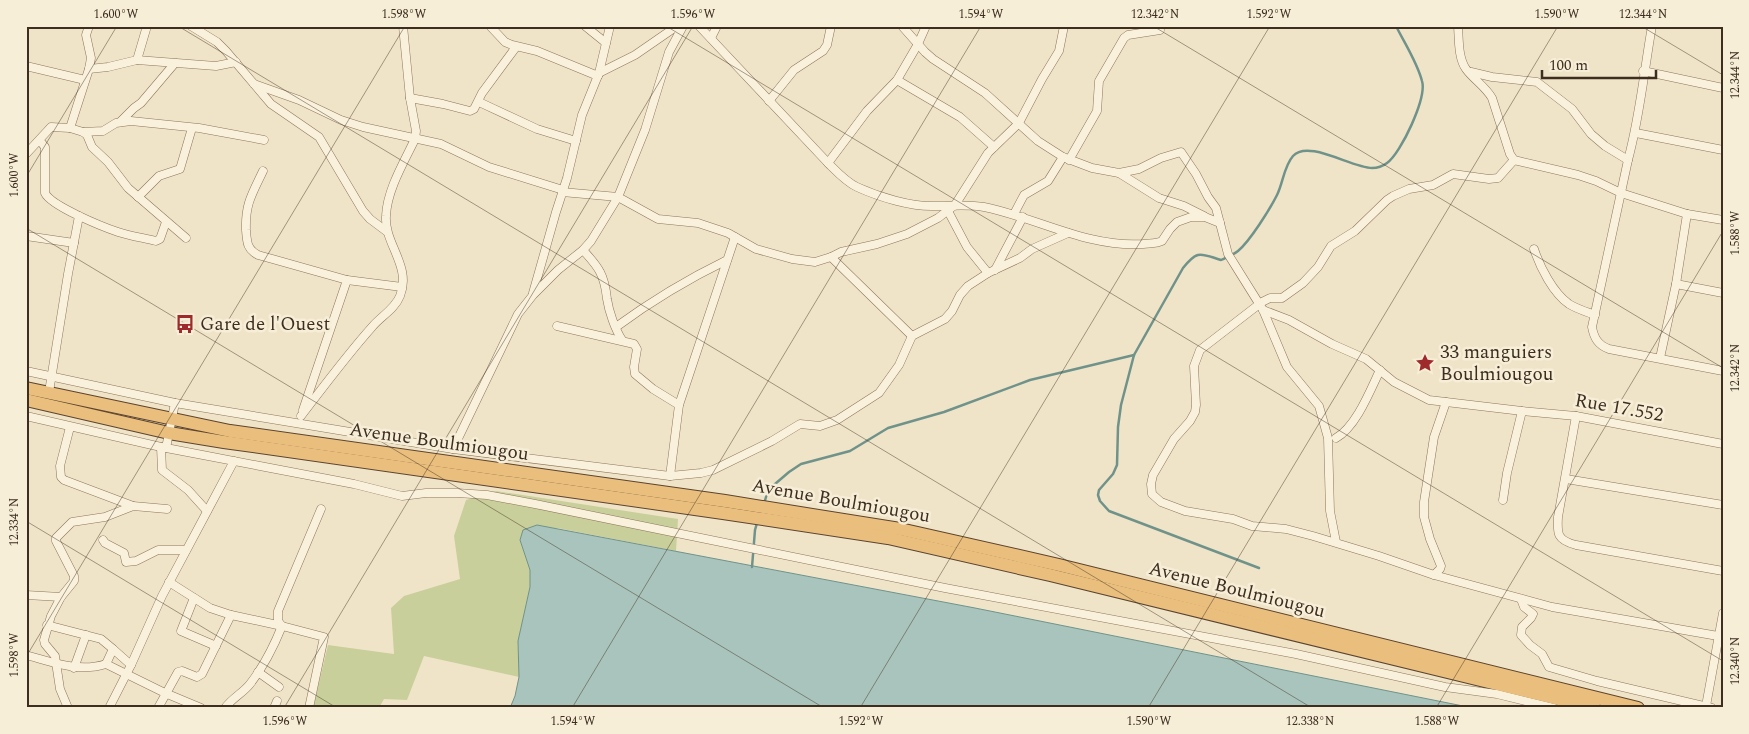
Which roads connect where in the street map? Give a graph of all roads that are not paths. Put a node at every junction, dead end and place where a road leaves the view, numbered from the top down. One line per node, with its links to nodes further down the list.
1 (88, 26): 27 (street)
2 (147, 26): 23 (street)
3 (192, 26): 24 (street)
4 (403, 26): 35 (street)
5 (490, 26): 22 (street)
6 (585, 26): 20 (street)
7 (610, 26): 20 (street)
8 (677, 26): 30 (street)
9 (683, 26): 60 (street)
10 (699, 26): 19 (street)
11 (717, 26): 19 (street)
12 (831, 26): 36 (street)
13 (902, 26): 21 (street)
14 (926, 26): 21 (street)
15 (1064, 26): 39 (street)
16 (1458, 26): 28 (street)
17 (1652, 26): 29 (street)
18 (1160, 30): 51 (street)
19 (711, 38): 36 (street)
20 (606, 43): 30 (street)
21 (918, 44): 32 (street); 39 (street)
22 (516, 46): 30 (street); 37 (street)
23 (137, 60): 25 (street); 27 (street)
24 (236, 62): 25 (street); 33 (street)
25 (175, 63): 38 (street)
26 (26, 66): 31 (street)
27 (89, 69): 31 (street)
28 (1467, 70): 52 (street); 53 (street)
29 (1644, 71): 34 (street); 43 (street)
30 (598, 74): 47 (street)
31 (85, 80): 40 (street)
32 (897, 80): 48 (street); 54 (street)
33 (254, 84): 44 (street); 71 (street)
34 (1723, 88)
35 (410, 98): 37 (street); 44 (street)
36 (769, 101): 54 (street)
37 (479, 102): 47 (street)
38 (120, 122): 41 (street); 42 (street)
39 (1019, 123): 48 (street); 51 (street)
40 (70, 128): 42 (street); 46 (street)
41 (192, 128): 45 (street); 59 (street)
42 (84, 132): 59 (street)
43 (1636, 133): 49 (street); 53 (street)
44 (415, 138): 57 (street); 71 (street)
45 (264, 140)
46 (40, 141): 50 (street); 65 (street)
47 (576, 141): 57 (street)
48 (994, 147): 61 (street)
49 (1723, 150)
50 (26, 154)
51 (1066, 158): 56 (street); 63 (street)
52 (1514, 160): 58 (street); 87 (street)
53 (1628, 160): 58 (street)
54 (828, 164): 61 (street)
55 (263, 171): 82 (street)
56 (1119, 173): 67 (street); 70 (street)
57 (563, 191): 60 (street); 86 (street)
58 (1621, 193): 64 (street); 88 (street)
59 (138, 197): 69 (street)
60 (618, 197): 74 (street); 78 (street)
61 (955, 205): 62 (street); 63 (street)
62 (948, 211): 79 (street); 81 (street)
63 (1014, 214): 66 (street)
64 (1687, 214): 68 (street); 83 (street)
65 (80, 216): 69 (street); 76 (street)
66 (1023, 217): 72 (street); 81 (street)
67 (1205, 217): 70 (street); 72 (street)
68 (1723, 220)
69 (166, 222): 75 (street)
70 (1220, 223): 87 (street)
71 (386, 231): 84 (street)
72 (1068, 233): 81 (street)
73 (26, 236): 76 (street)
74 (735, 237): 79 (street); 80 (street)
75 (186, 238)
76 (74, 243): 97 (street)
77 (1534, 249): 88 (street)
78 (583, 250): 86 (street); 90 (street)
79 (831, 257): 91 (street)
80 (727, 260): 90 (street); 103 (street)
81 (991, 271): 91 (street)
82 (347, 280): 84 (street); 108 (street)
83 (1676, 284): 85 (street); 93 (street)
84 (402, 287): 108 (street)
85 (1723, 293)
86 (533, 294): 114 (street)
87 (1261, 307): 94 (street, Rue 17.552); 111 (street); 127 (street)
88 (1595, 314): 93 (street)
89 (557, 326): 92 (street)
90 (616, 327): 92 (street)
91 (912, 336): 116 (street)
92 (622, 340): 103 (street)
93 (1660, 358): 96 (street)
94 (1380, 370): 101 (street, Rue 17.552); 111 (street)
95 (26, 371): 97 (street)
96 (1723, 371)
97 (52, 377): 99 (street); 102 (street)
98 (26, 388): 99 (highway, Avenue Boulmiougou)
99 (49, 392): 107 (highway, Avenue Boulmiougou)
100 (26, 400): 110 (highway, Avenue Boulmiougou)
101 (1446, 402): 104 (street, Rue 17.552); 130 (street)
102 (175, 403): 107 (street); 108 (street)
103 (679, 405): 116 (street)
104 (1522, 411): 106 (street, Rue 17.552); 118 (street)
105 (26, 416): 109 (street)
106 (1576, 416): 112 (street, Rue 17.552); 117 (street)
107 (172, 419): 110 (street); 121 (highway, Avenue Boulmiougou)
108 (299, 420): 114 (street)
109 (70, 427): 113 (street); 120 (street)
110 (169, 432): 113 (street); 121 (highway, Avenue Boulmiougou)
111 (1332, 438): 127 (street)
112 (1723, 444)
113 (164, 447): 115 (street); 124 (street)
114 (452, 449): 116 (street)
115 (234, 461): 124 (street); 160 (street)
116 (670, 476)
117 (1566, 479): 119 (street); 129 (street)
118 (1502, 500)
119 (1723, 505)
120 (133, 506): 122 (street); 133 (street)
121 (724, 507): 125 (highway, Avenue Boulmiougou)
122 (167, 509)
123 (321, 509): 139 (street)
124 (207, 511): 128 (street)
125 (785, 516): 161 (highway, Avenue Boulmiougou); 162 (highway, Avenue Boulmiougou)
126 (103, 540): 128 (street)
127 (1336, 542): 130 (street)
128 (186, 550): 131 (street)
129 (1723, 571)
130 (1434, 575): 135 (street)
131 (169, 582): 134 (street); 147 (street)
132 (26, 595): 133 (street)
133 (61, 597): 138 (street)
134 (194, 598): 137 (street); 142 (street)
135 (1522, 599): 141 (street); 153 (street)
136 (1723, 614): 141 (street)
137 (231, 615): 139 (street); 142 (street)
138 (47, 625): 140 (street); 145 (street)
139 (282, 626): 149 (street); 159 (street)
140 (86, 635): 143 (street); 148 (street)
141 (1718, 636): 153 (street)
142 (216, 646): 152 (street)
143 (112, 649): 146 (street); 147 (street)
144 (26, 655): 145 (street)
145 (56, 663): 148 (street); 154 (street)
146 (106, 664): 148 (street); 150 (street)
147 (131, 665): 150 (street)
148 (74, 668)
149 (258, 672): 151 (street); 158 (street)
150 (126, 675): 152 (street); 155 (street)
151 (278, 687)
152 (165, 693): 156 (street); 157 (street)
153 (1709, 707)
154 (68, 708)
155 (109, 708)
156 (158, 708)
157 (201, 708)
158 (225, 708)
159 (308, 708)
160 (1554, 708)
161 (1594, 708)
162 (1638, 708)

